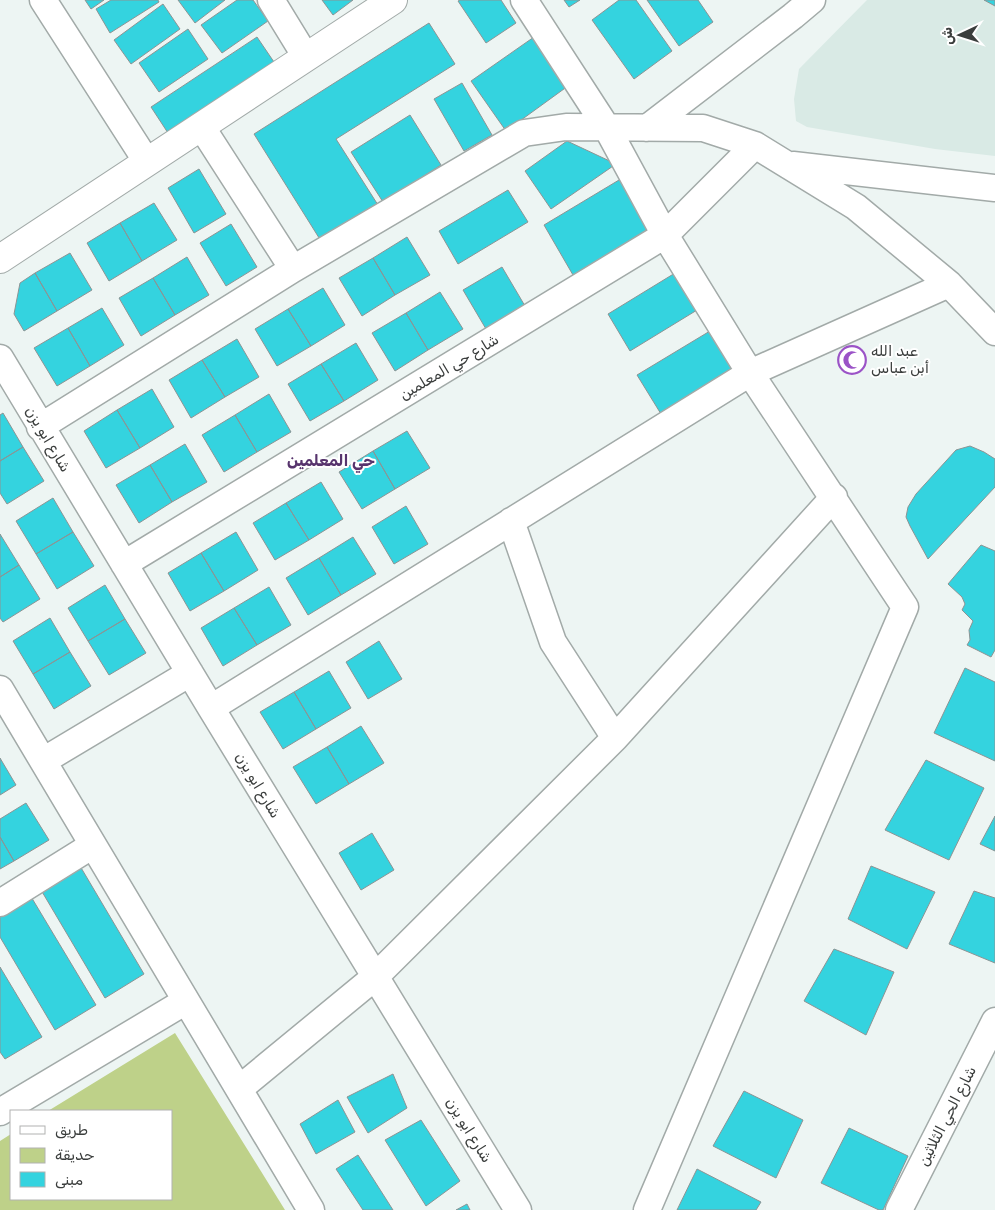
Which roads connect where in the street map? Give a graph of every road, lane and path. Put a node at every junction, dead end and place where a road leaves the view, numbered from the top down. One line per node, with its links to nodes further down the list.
1 (43, 0): 11 (street)
2 (271, 0): 6 (street)
3 (393, 0): 6 (street)
4 (524, 0): 8 (street)
5 (812, 0): 9 (street)
6 (306, 57): 7 (street)
7 (201, 126): 11 (street); 16 (street)
8 (607, 128): 9 (street); 14 (street); 16 (street)
9 (647, 128): 10 (street)
10 (755, 145): 12 (street); 14 (street, شارع حي المعلمين)
11 (146, 162): 15 (street)
12 (785, 164): 13 (street); 17 (street)
13 (995, 188)
14 (665, 235): 20 (street); 24 (street, شارع حي المعلمين)
15 (0, 259)
16 (293, 269): 21 (street)
17 (949, 284): 18 (street); 20 (street)
18 (995, 332)
19 (0, 358): 21 (street, شارع ابو يزن)
20 (750, 373): 22 (street); 23 (street)
21 (40, 427): 24 (street, شارع ابو يزن)
22 (834, 497): 29 (street); 40 (street)
23 (512, 521): 27 (street); 29 (street)
24 (124, 564): 25 (street, شارع ابو يزن)
25 (190, 673): 27 (street, شارع ابو يزن); 30 (street)
26 (0, 689): 28 (street)
27 (211, 708): 33 (street, شارع ابو يزن)
28 (7, 717): 30 (street)
29 (615, 738): 33 (street)
30 (43, 761): 31 (street)
31 (93, 845): 32 (street); 34 (street)
32 (0, 903)
33 (375, 977): 36 (street); 39 (street, شارع ابو يزن)
34 (186, 1001): 36 (street); 37 (street)
35 (995, 1021): 41 (street, شارع الحي الثلاثين)
36 (239, 1089): 38 (street)
37 (0, 1112)
38 (311, 1210)
39 (518, 1210)
40 (647, 1210)
41 (899, 1210)

